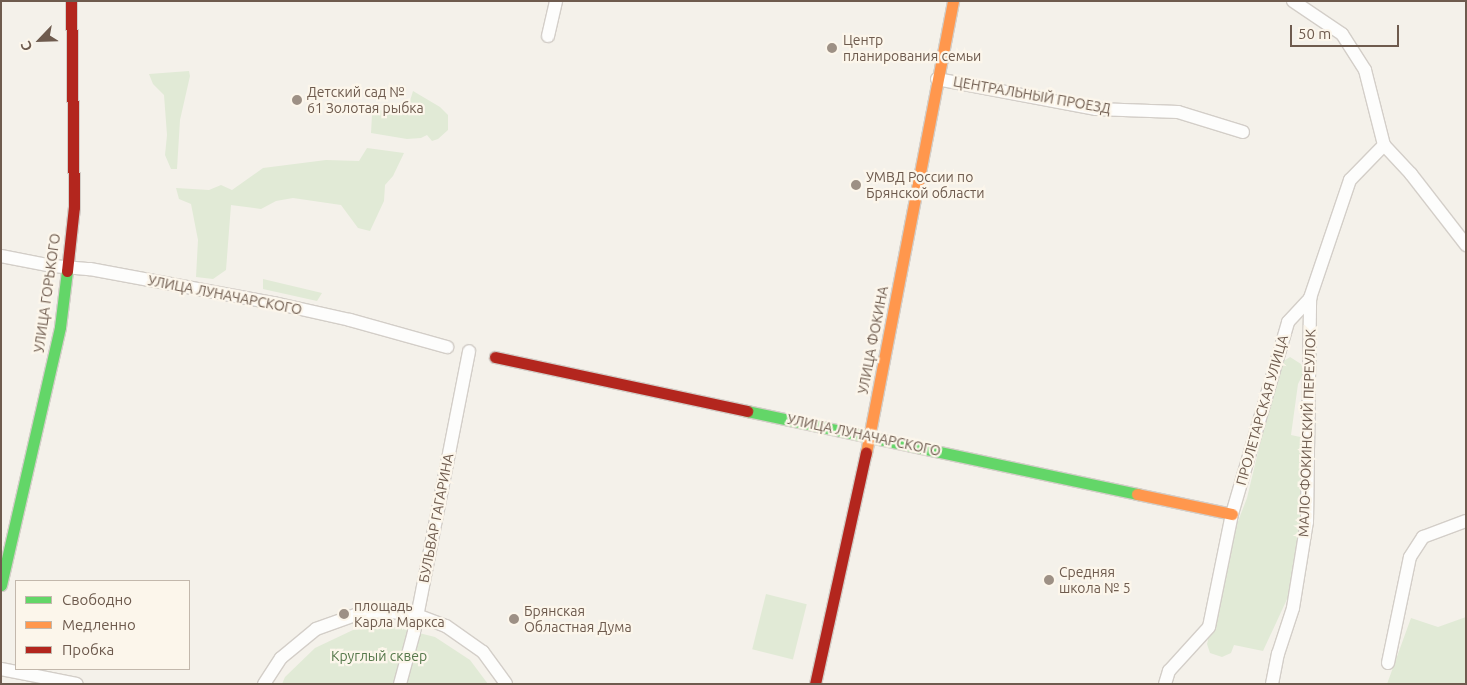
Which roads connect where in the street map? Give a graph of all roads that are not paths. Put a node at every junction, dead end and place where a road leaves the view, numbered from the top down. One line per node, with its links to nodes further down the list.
1 (71, 1): 11 (street, УЛИЦА ГОРЬКОГО)
2 (556, 1): 5 (street)
3 (953, 1): 6 (street, УЛИЦА ФОКИНА)
4 (1293, 1): 8 (street)
5 (548, 36)
6 (937, 79): 7 (street, ЦЕНТРАЛЬНЫЙ ПРОЕЗД); 16 (street, УЛИЦА ФОКИНА)
7 (1243, 132)
8 (1384, 145): 9 (street); 12 (street, ПРОЛЕТАРСКАЯ УЛИЦА)
9 (1466, 245)
10 (1, 256): 11 (street, УЛИЦА ЛУНАЧАРСКОГО)
11 (66, 267): 13 (street, УЛИЦА ЛУНАЧАРСКОГО); 19 (street, УЛИЦА ГОРЬКОГО)
12 (1310, 298): 17 (street, ПРОЛЕТАРСКАЯ УЛИЦА); 29 (street, МАЛО-ФОКИНСКИЙ ПЕРЕУЛОК)
13 (447, 347)
14 (470, 351): 20 (street, БУЛЬВАР ГАГАРИНА)
15 (495, 357): 16 (street, УЛИЦА ЛУНАЧАРСКОГО)
16 (870, 436): 17 (street, УЛИЦА ЛУНАЧАРСКОГО); 27 (street, УЛИЦА ФОКИНА)
17 (1232, 514): 28 (street, ПРОЛЕТАРСКАЯ УЛИЦА)
18 (1466, 521): 21 (street)
19 (1, 584)
20 (417, 616): 24 (street); 25 (street, БУЛЬВАР ГАГАРИНА); 26 (street)
21 (1388, 664)
22 (1, 669): 23 (street)
23 (77, 684)
24 (264, 684)
25 (400, 684)
26 (506, 684)
27 (815, 684)
28 (1165, 684)
29 (1272, 684)

